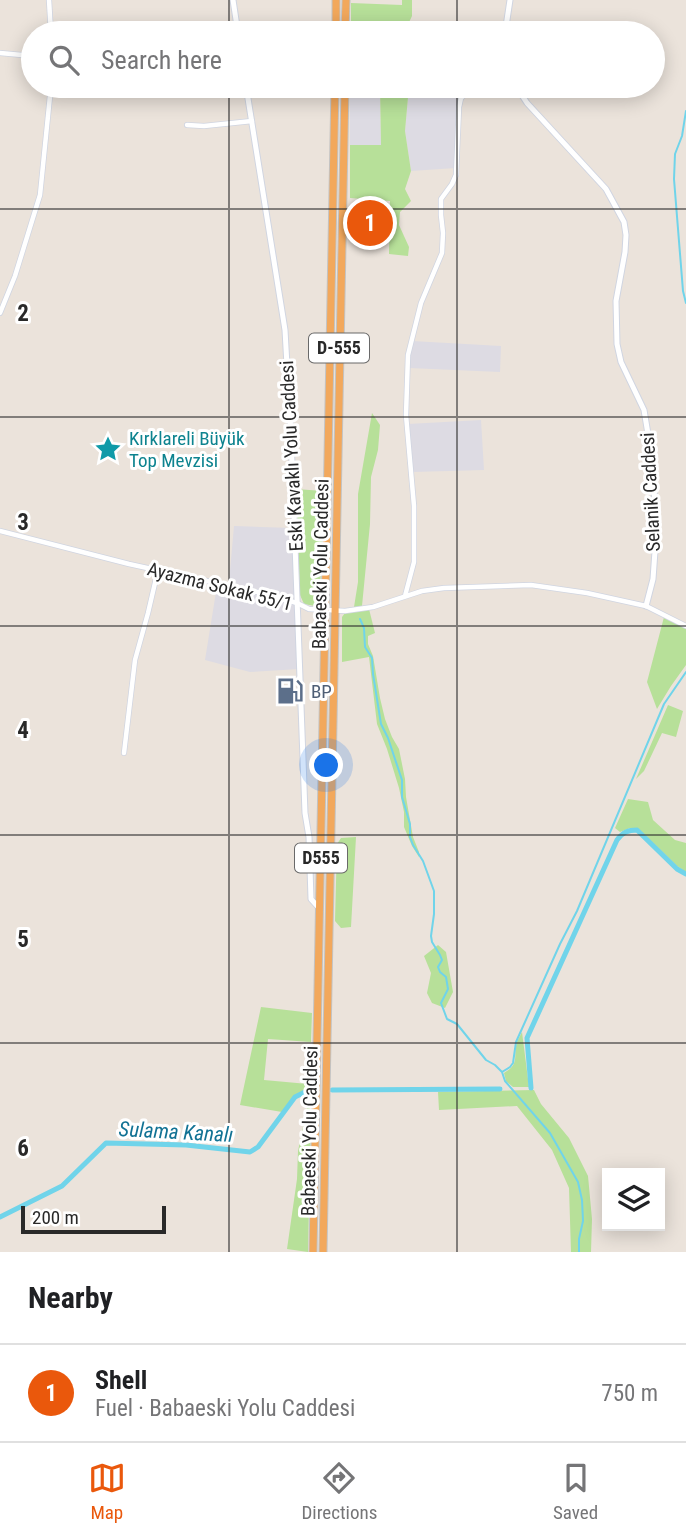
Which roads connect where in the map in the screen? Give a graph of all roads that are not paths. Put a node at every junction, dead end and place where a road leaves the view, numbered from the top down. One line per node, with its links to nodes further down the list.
1 (49, 0): 6 (street)
2 (233, 0): 7 (street)
3 (337, 0): 8 (highway)
4 (346, 0): 9 (highway)
5 (510, 0): 10 (street)
6 (50, 21)
7 (236, 21)
8 (336, 21)
9 (345, 21)
10 (507, 21)
11 (0, 53): 12 (street)
12 (21, 55)
13 (50, 98): 21 (street)
14 (248, 98): 19 (street, Eski Kavaklı Yolu Caddesi)
15 (335, 98): 27 (highway, Babaeski Yolu Caddesi / D-555)
16 (345, 98): 28 (highway, Babaeski Yolu Caddesi / D-555)
17 (461, 98): 24 (street)
18 (524, 98): 26 (street, Selanik Caddesi)
19 (252, 121): 20 (street); 25 (street, Eski Kavaklı Yolu Caddesi)
20 (187, 125)
21 (0, 313)
22 (0, 531): 23 (street, Ayazma Sokak 55/1)
23 (158, 570): 25 (street, Ayazma Sokak 55/1); 30 (street)
24 (405, 596): 26 (street, Ayazma Sokak 55/1); 28 (street, Ayazma Sokak 55/1)
25 (297, 603): 27 (street, Ayazma Sokak 55/1); 31 (street, Eski Kavaklı Yolu Caddesi)
26 (646, 606): 29 (street, Ayazma Sokak 55/1)
27 (326, 611): 28 (street, Ayazma Sokak 55/1); 31 (highway, Babaeski Yolu Caddesi / D555)
28 (335, 611): 32 (highway, Babaeski Yolu Caddesi / D555)
29 (686, 626)
30 (124, 753)
31 (320, 909): 33 (highway, Babaeski Yolu Caddesi / D555)
32 (326, 1104): 33 (highway); 35 (highway, Babaeski Yolu Caddesi / D555)
33 (316, 1105): 34 (highway, Babaeski Yolu Caddesi / D555)
34 (313, 1252)
35 (323, 1252)

